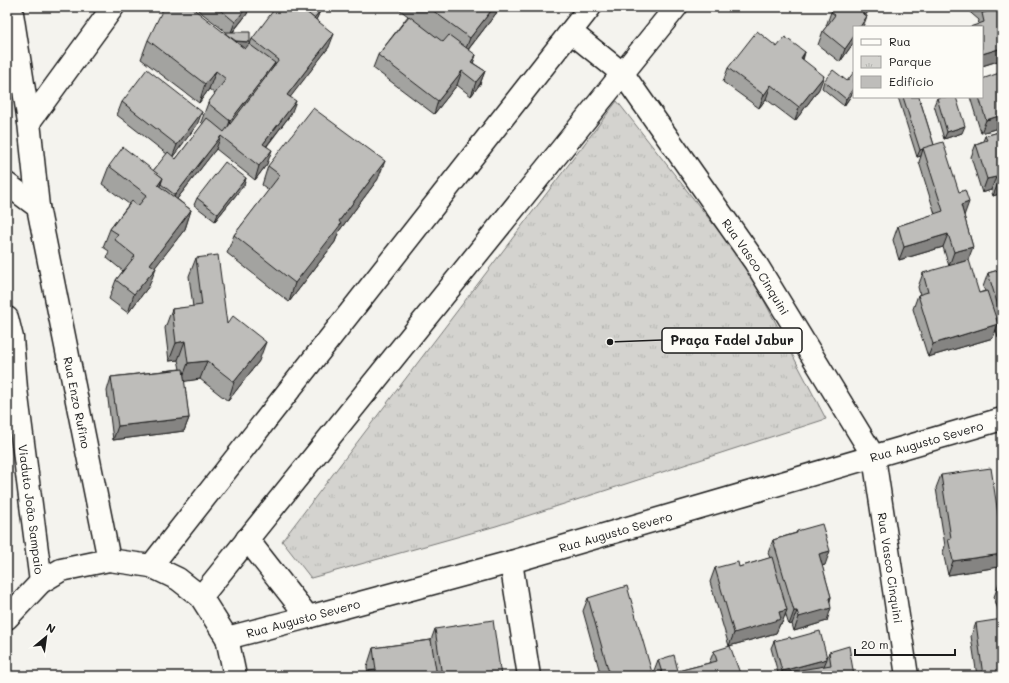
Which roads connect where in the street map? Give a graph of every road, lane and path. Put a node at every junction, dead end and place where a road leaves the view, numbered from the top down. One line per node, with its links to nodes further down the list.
1 (11, 7): 7 (street)
2 (113, 7): 7 (street)
3 (590, 7): 5 (street)
4 (676, 7): 6 (street)
5 (571, 32): 6 (street, Rua Vasco Cinquini); 16 (street)
6 (623, 74): 12 (street, Rua Vasco Cinquini); 13 (street)
7 (29, 122): 9 (street)
8 (7, 184): 9 (street)
9 (38, 207): 14 (street, Rua Enzo Rufino)
10 (7, 318): 17 (street, Viaduto João Sampaio)
11 (1002, 419): 12 (street, Rua Augusto Severo)
12 (874, 457): 15 (street, Rua Augusto Severo); 24 (street, Rua Vasco Cinquini)
13 (247, 540): 18 (street); 19 (street)
14 (109, 560): 16 (street); 17 (street)
15 (511, 562): 19 (street, Rua Augusto Severo); 23 (street)
16 (151, 566): 18 (street)
17 (41, 582): 20 (street)
18 (201, 597): 21 (street)
19 (308, 616): 21 (street, Rua Augusto Severo)
20 (7, 618)
21 (228, 638): 22 (street)
22 (235, 676)
23 (529, 676)
24 (907, 676)

